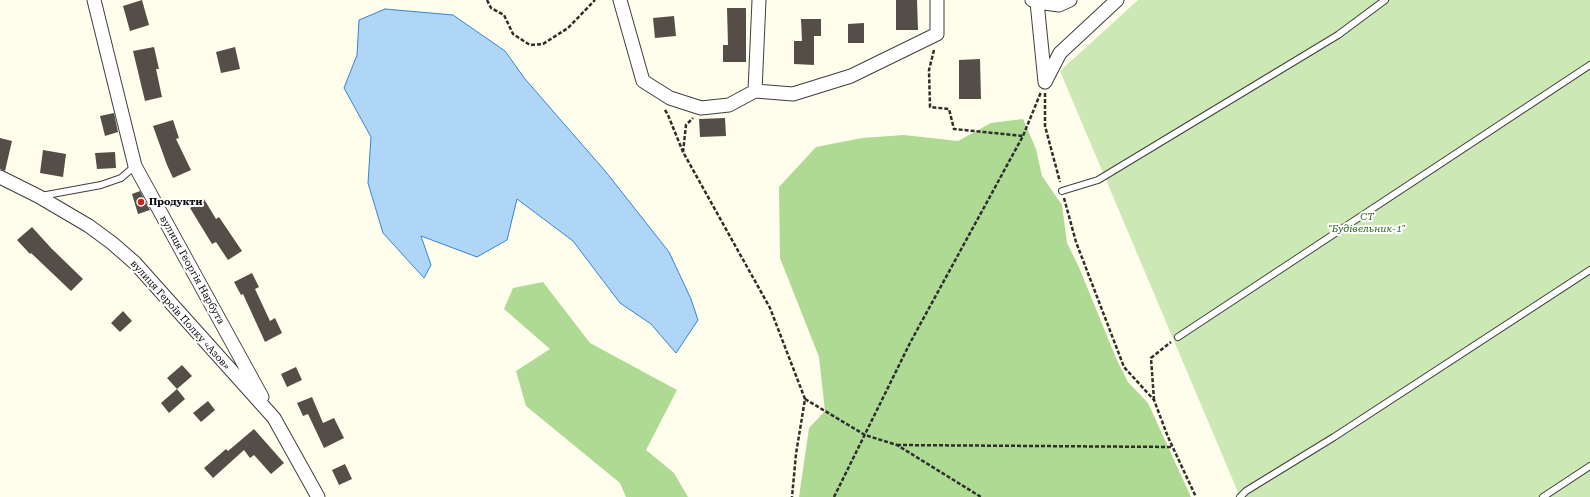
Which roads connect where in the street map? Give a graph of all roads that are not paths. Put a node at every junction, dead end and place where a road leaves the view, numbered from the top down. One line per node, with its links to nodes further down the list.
1 (94, 0): 11 (street, вулиця Георгія Нарбута)
2 (620, 0): 10 (street)
3 (759, 0): 10 (street)
4 (937, 0): 10 (street)
5 (1070, 0): 8 (street)
6 (1117, 0): 8 (street)
7 (1386, 0): 13 (lane)
8 (1034, 1)
9 (1590, 65): 16 (lane)
10 (755, 91)
11 (135, 166): 14 (lane); 17 (street, вулиця Георгія Нарбута)
12 (0, 177): 14 (street, вулиця Героїв Полку «Азов»)
13 (1062, 191)
14 (38, 196): 17 (street, вулиця Героїв Полку «Азов»)
15 (1590, 270): 20 (lane)
16 (1178, 337)
17 (274, 418): 19 (street, вулиця Героїв Полку «Азов»)
18 (1590, 466): 21 (lane)
19 (318, 497)
20 (1240, 497)
21 (1543, 497)

